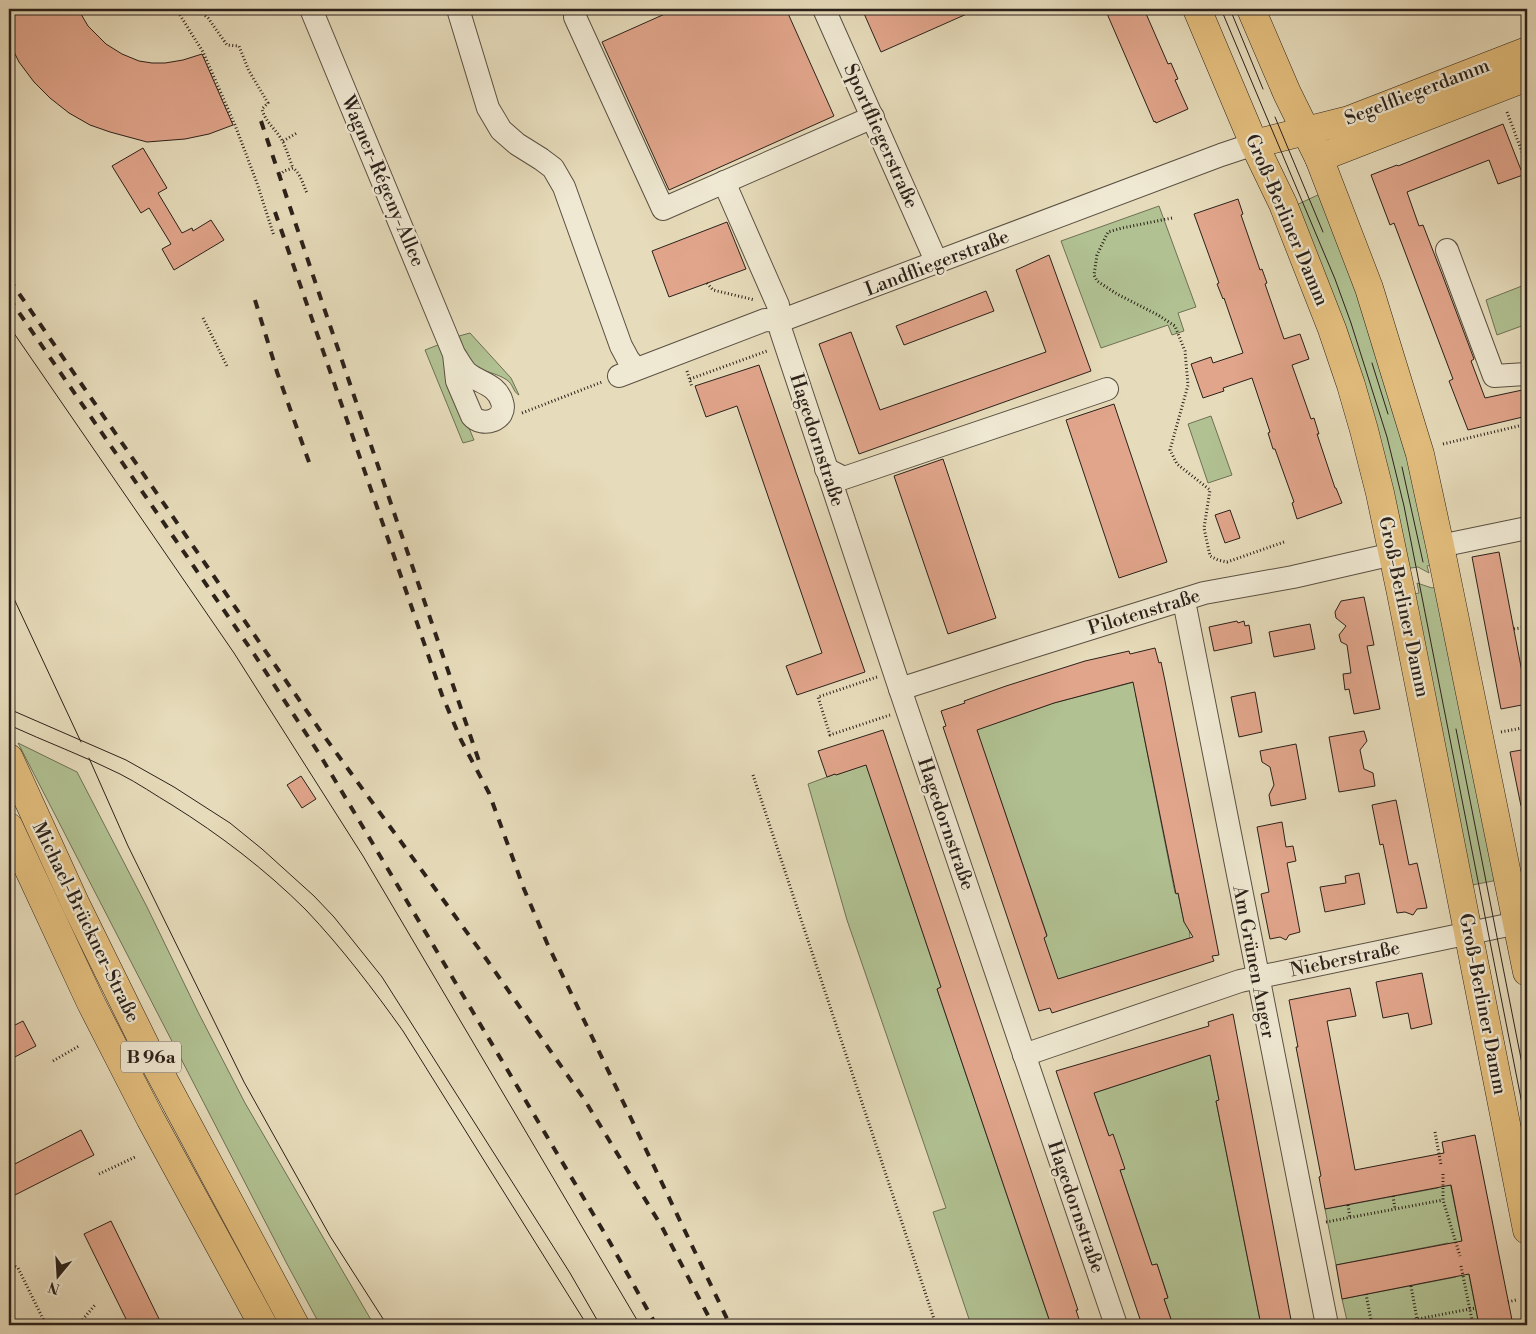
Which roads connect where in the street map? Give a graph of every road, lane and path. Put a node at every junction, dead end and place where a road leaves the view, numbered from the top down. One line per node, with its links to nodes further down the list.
1 (197, 9): 15 (path)
2 (311, 9): 31 (street, Wagner-Régeny-Allee)
3 (458, 9): 33 (street)
4 (824, 9): 12 (street, Sportfliegerstraße)
5 (1197, 9): 16 (main road, Groß-Berliner Damm)
6 (1251, 9): 13 (main road)
7 (178, 12): 24 (path)
8 (575, 17): 21 (street)
9 (1527, 51): 13 (main road, Segelfliegerdamm)
10 (1527, 78): 17 (main road, Segelfliegerdamm)
11 (1507, 112): 18 (path)
12 (873, 117): 21 (street); 26 (street, Sportfliegerstraße)
13 (1306, 131): 16 (main road, Segelfliegerdamm); 17 (main road)
14 (297, 133): 15 (path)
15 (283, 141): 19 (path)
16 (1254, 144): 17 (main road); 26 (street, Landfliegerstraße); 44 (main road, Groß-Berliner Damm)
17 (1319, 158): 43 (main road)
18 (1527, 165)
19 (293, 168): 20 (path); 22 (path)
20 (280, 175)
21 (724, 182): 28 (street, Hagedornstraße)
22 (307, 193)
23 (1172, 218): 42 (path)
24 (274, 236)
25 (1447, 250): 34 (street)
26 (937, 263): 28 (street, Landfliegerstraße)
27 (707, 283): 28 (path)
28 (779, 313): 30 (street, Hagedornstraße); 33 (street, Landfliegerstraße)
29 (203, 318): 32 (path)
30 (785, 345): 35 (path); 40 (street, Hagedornstraße)
31 (454, 354): 37 (street, Wagner-Régeny-Allee); 37 (street, Wagner-Régeny-Allee)
32 (228, 368)
33 (628, 372): 37 (path)
34 (1527, 374)
35 (692, 387)
36 (1107, 389): 40 (street)
37 (501, 414)
38 (1527, 424): 39 (path)
39 (1443, 444)
40 (826, 469): 48 (street, Hagedornstraße)
41 (1527, 528): 43 (street)
42 (1284, 542)
43 (1440, 546): 54 (main road)
44 (1393, 554): 45 (street, Pilotenstraße); 55 (main road, Groß-Berliner Damm)
45 (1181, 600): 48 (street, Pilotenstraße); 58 (street, Am Grünen Anger)
46 (1526, 627): 47 (path)
47 (1514, 629)
48 (901, 690): 48 (path); 61 (street, Hagedornstraße)
49 (1527, 727): 50 (path)
50 (1499, 732)
51 (9, 758): 60 (main road, Michael-Brückner-Straße / B 96a)
52 (753, 775): 90 (path)
53 (9, 827): 56 (main road, Michael-Brückner-Straße / B 96a)
54 (1522, 922): 55 (street, Nieberstraße); 57 (main road)
55 (1469, 933): 58 (street, Nieberstraße); 74 (main road, Groß-Berliner Damm)
56 (69, 957): 60 (main road); 88 (main road, Michael-Brückner-Straße / B 96a)
57 (1527, 972)
58 (1257, 977): 61 (street, Nieberstraße); 73 (street, Am Grünen Anger)
59 (79, 1046): 62 (path)
60 (146, 1047): 89 (main road, Michael-Brückner-Straße / B 96a)
61 (1024, 1055): 91 (street, Hagedornstraße)
62 (53, 1061)
63 (1435, 1132): 65 (path)
64 (135, 1157): 66 (path)
65 (1442, 1165)
66 (99, 1174)
67 (1443, 1174): 69 (path)
68 (1393, 1196): 71 (path)
69 (1443, 1200): 71 (path); 75 (path)
70 (1348, 1205): 72 (path)
71 (1395, 1209): 72 (path)
72 (1350, 1218): 73 (path)
73 (1306, 1225): 92 (street, Am Grünen Anger)
74 (1527, 1230)
75 (1460, 1256)
76 (9, 1263): 86 (path)
77 (1461, 1266): 84 (path)
78 (1411, 1286): 85 (path)
79 (1366, 1294): 93 (path)
80 (1516, 1300): 81 (path)
81 (1508, 1302)
82 (95, 1305): 87 (path)
83 (1475, 1308): 84 (path)
84 (1469, 1310): 85 (path); 95 (path)
85 (1418, 1319): 94 (path)
86 (46, 1325)
87 (78, 1325)
88 (263, 1325)
89 (295, 1325)
90 (936, 1325)
91 (1116, 1325)
92 (1327, 1325)
93 (1372, 1325)
94 (1388, 1325)
95 (1472, 1325)

